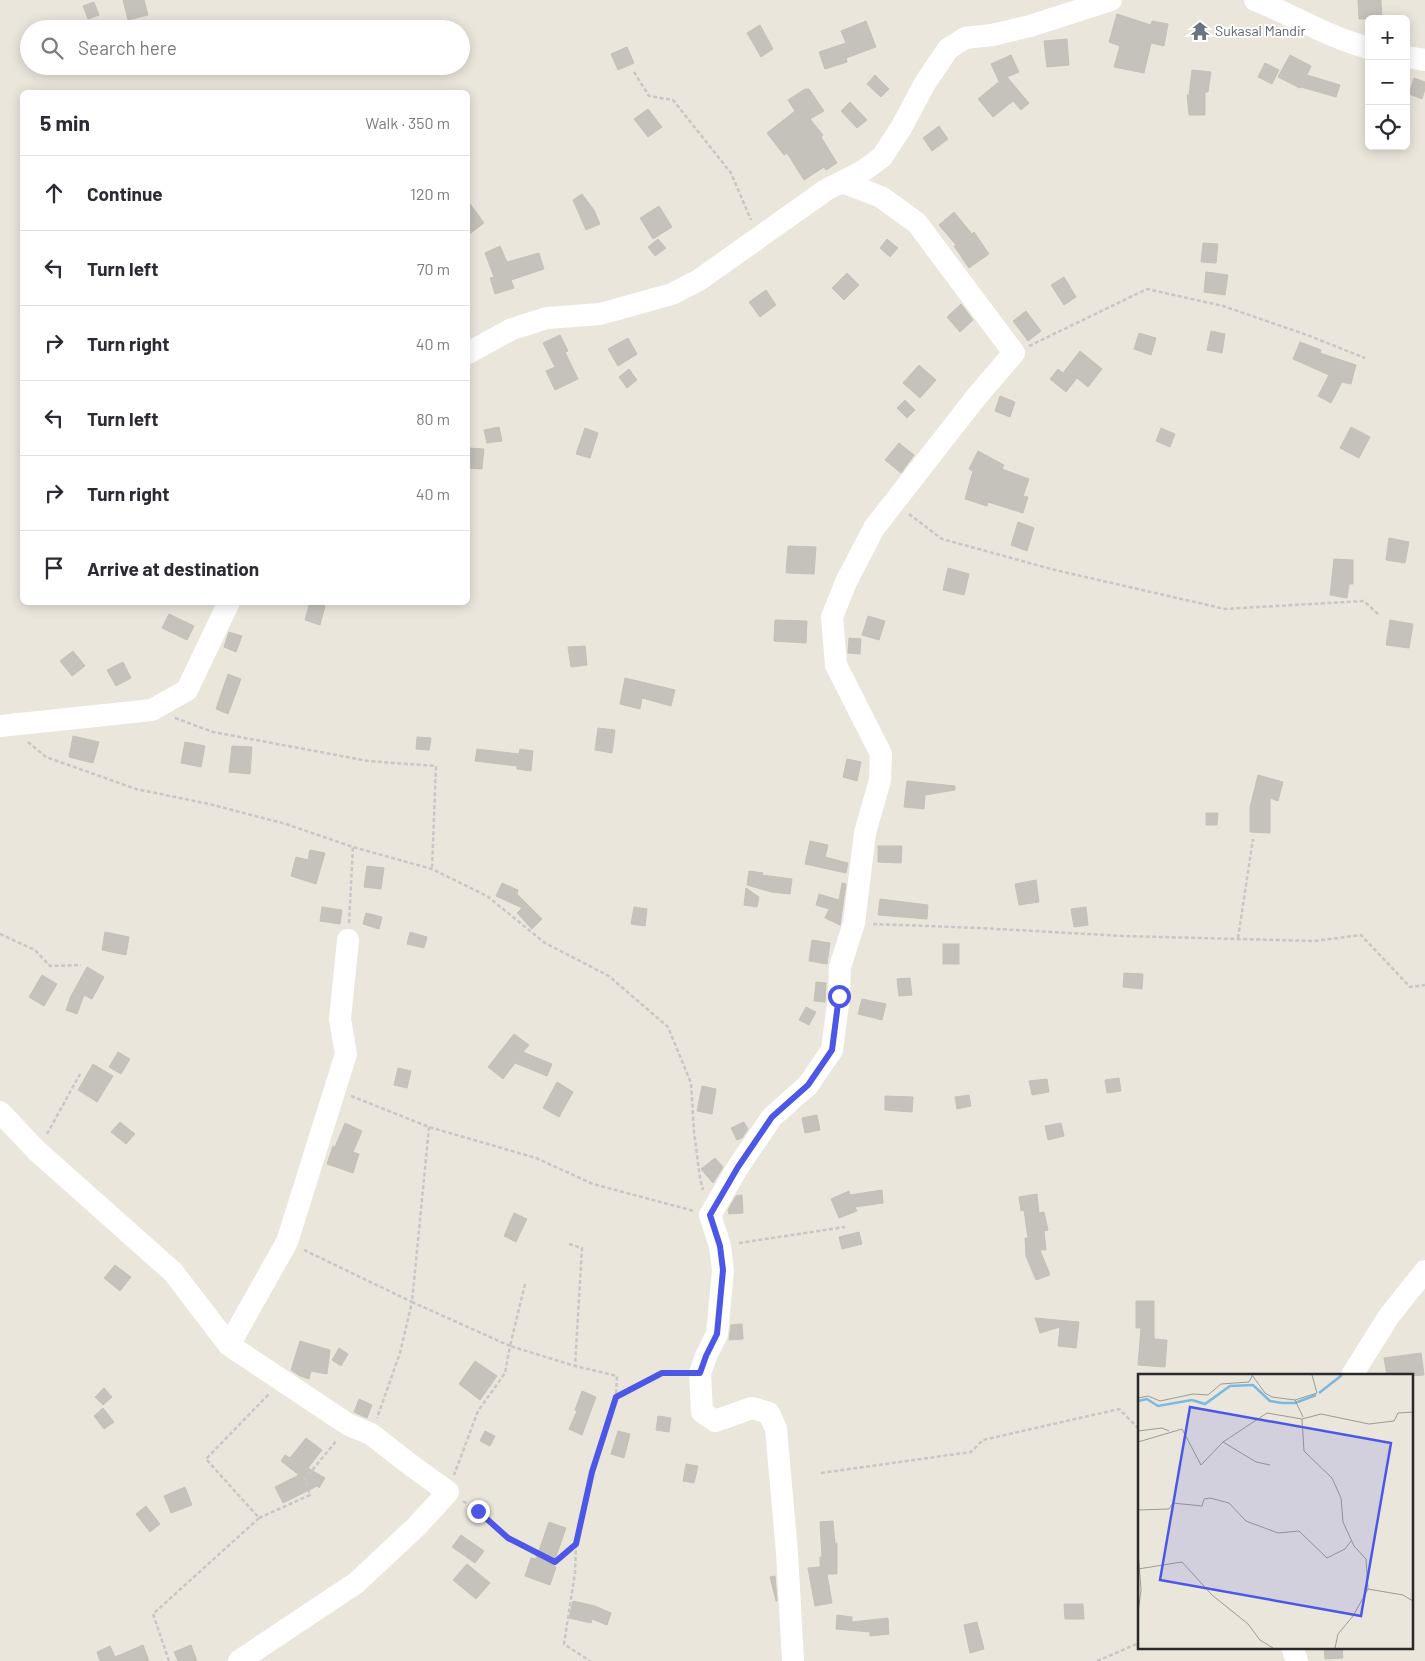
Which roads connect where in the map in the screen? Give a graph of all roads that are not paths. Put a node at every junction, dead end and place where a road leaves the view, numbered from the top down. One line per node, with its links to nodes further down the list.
1 (1111, 0): 6 (street)
2 (1255, 0): 3 (street)
3 (1365, 47)
4 (1410, 58): 5 (street)
5 (1425, 60)
6 (842, 182): 7 (street); 17 (street)
7 (470, 352)
8 (228, 605): 9 (street)
9 (8, 726)
10 (348, 940): 13 (street)
11 (0, 1112): 13 (street)
12 (1425, 1270): 14 (street)
13 (230, 1345): 16 (street)
14 (1353, 1374)
15 (1292, 1648): 18 (street)
16 (239, 1661)
17 (793, 1661)
18 (1297, 1661)

